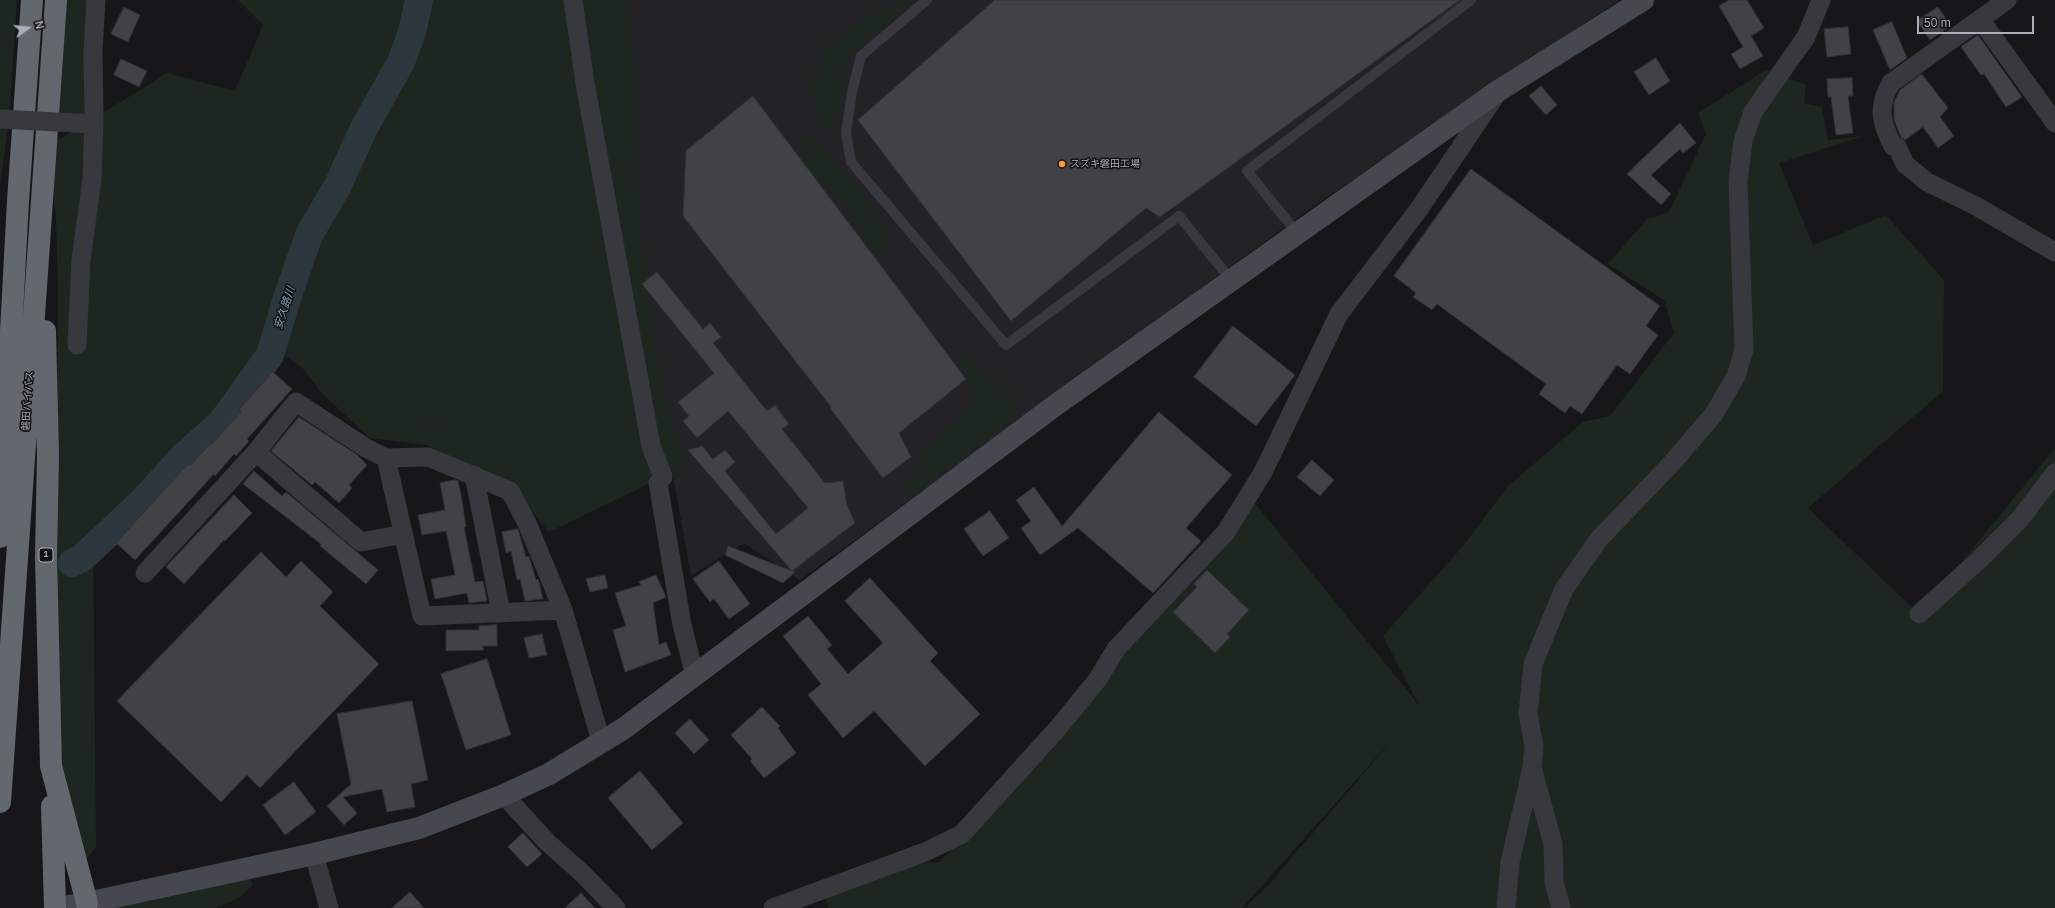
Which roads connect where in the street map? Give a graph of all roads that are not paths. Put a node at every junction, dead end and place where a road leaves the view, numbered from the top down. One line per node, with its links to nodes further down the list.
1 (32, 0): 15 (highway, 磐田バイパス)
2 (56, 0): 16 (highway, 磐田バイパス / 1)
3 (96, 0): 14 (street)
4 (573, 0): 32 (street)
5 (928, 0): 19 (lane)
6 (1471, 0): 17 (lane)
7 (1644, 0): 11 (street)
8 (1820, 0): 35 (street)
9 (2007, 0): 10 (street)
10 (1980, 19): 13 (street); 18 (street)
11 (1498, 91): 17 (street); 43 (street)
12 (0, 119): 14 (street, bridge)
13 (2055, 123)
14 (94, 124): 20 (street)
15 (18, 201): 21 (highway); 27 (highway, 磐田バイパス)
16 (41, 201): 34 (highway, 1); 37 (highway, 磐田バイパス / 1)
17 (1298, 234): 19 (street)
18 (2055, 252)
19 (1232, 281): 32 (street)
20 (77, 345)
21 (0, 364)
22 (256, 452): 23 (street); 26 (street); 28 (street)
23 (386, 458): 25 (street); 26 (street)
24 (2055, 473): 31 (street)
25 (474, 475): 29 (street); 30 (street)
26 (404, 534): 30 (street)
27 (0, 537)
28 (145, 573)
29 (563, 610): 30 (street); 33 (street)
30 (501, 613)
31 (1919, 614)
32 (695, 676): 33 (street)
33 (602, 742): 36 (street)
34 (52, 766): 39 (highway, 1); 40 (highway)
35 (1532, 768): 44 (street); 45 (street)
36 (504, 795): 38 (street); 42 (street)
37 (0, 802)
38 (314, 854): 39 (street); 41 (street)
39 (86, 906): 40 (street)
40 (56, 908)
41 (329, 908)
42 (616, 908)
43 (773, 908)
44 (1506, 908)
45 (1561, 908)

